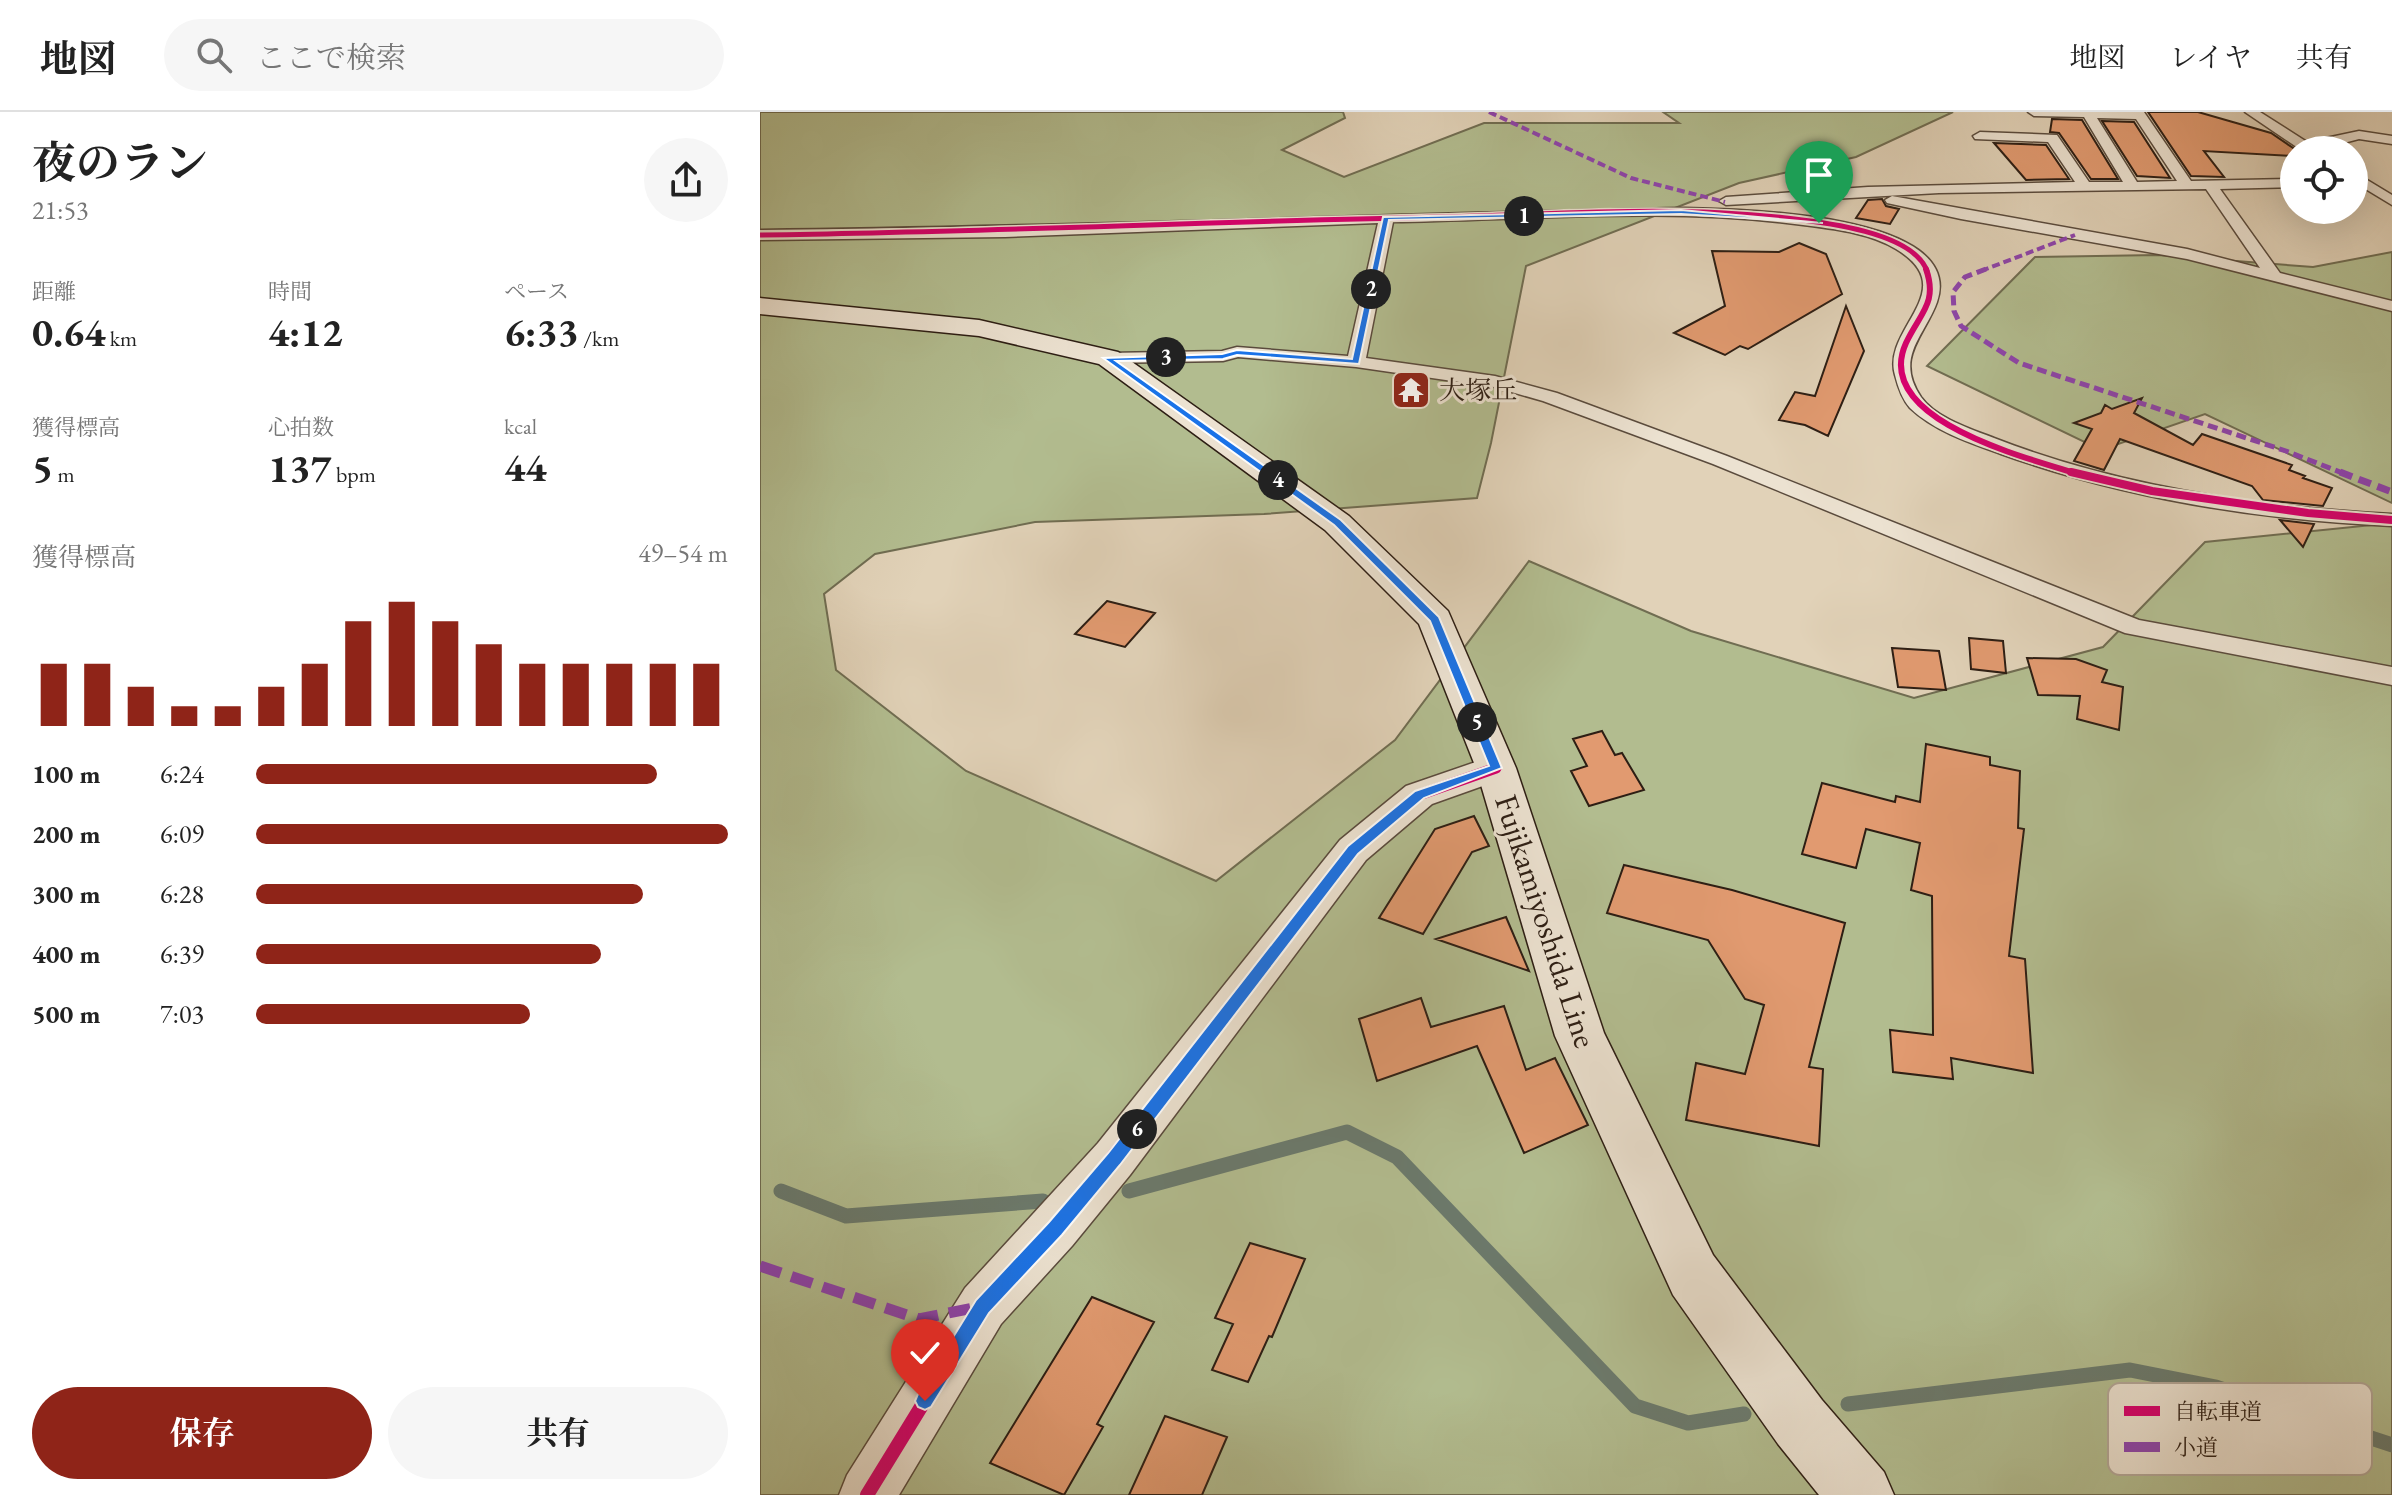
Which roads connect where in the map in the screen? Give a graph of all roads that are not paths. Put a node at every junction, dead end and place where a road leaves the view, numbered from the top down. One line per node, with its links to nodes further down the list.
1 (2034, 112): 3 (street)
2 (2251, 112): 5 (street)
3 (2088, 113): 12 (street); 13 (street)
4 (1980, 136): 15 (street)
5 (2288, 136)
6 (2368, 136): 7 (street)
7 (2392, 140)
8 (2368, 180): 9 (street)
9 (2391, 181)
10 (2280, 183): 11 (street)
11 (2210, 185): 13 (street); 21 (street)
12 (2133, 186): 13 (street); 15 (street)
13 (2187, 186)
14 (2368, 186): 17 (street)
15 (2086, 188): 16 (street)
16 (1832, 194): 18 (street); 21 (street)
17 (2392, 201)
18 (1602, 214): 19 (street); 26 (street)
19 (1386, 218): 20 (street); 25 (street)
20 (760, 235)
21 (2274, 276): 23 (street)
22 (760, 306): 24 (main road, Fujikamiyoshida Line)
23 (2392, 306)
24 (1108, 358): 25 (street); 28 (main road, Fujikamiyoshida Line)
25 (1356, 362): 27 (street)
26 (2392, 520)
27 (2392, 676)
28 (1496, 768): 29 (street); 30 (main road, Fujikamiyoshida Line)
29 (867, 1495)
30 (1861, 1495)

